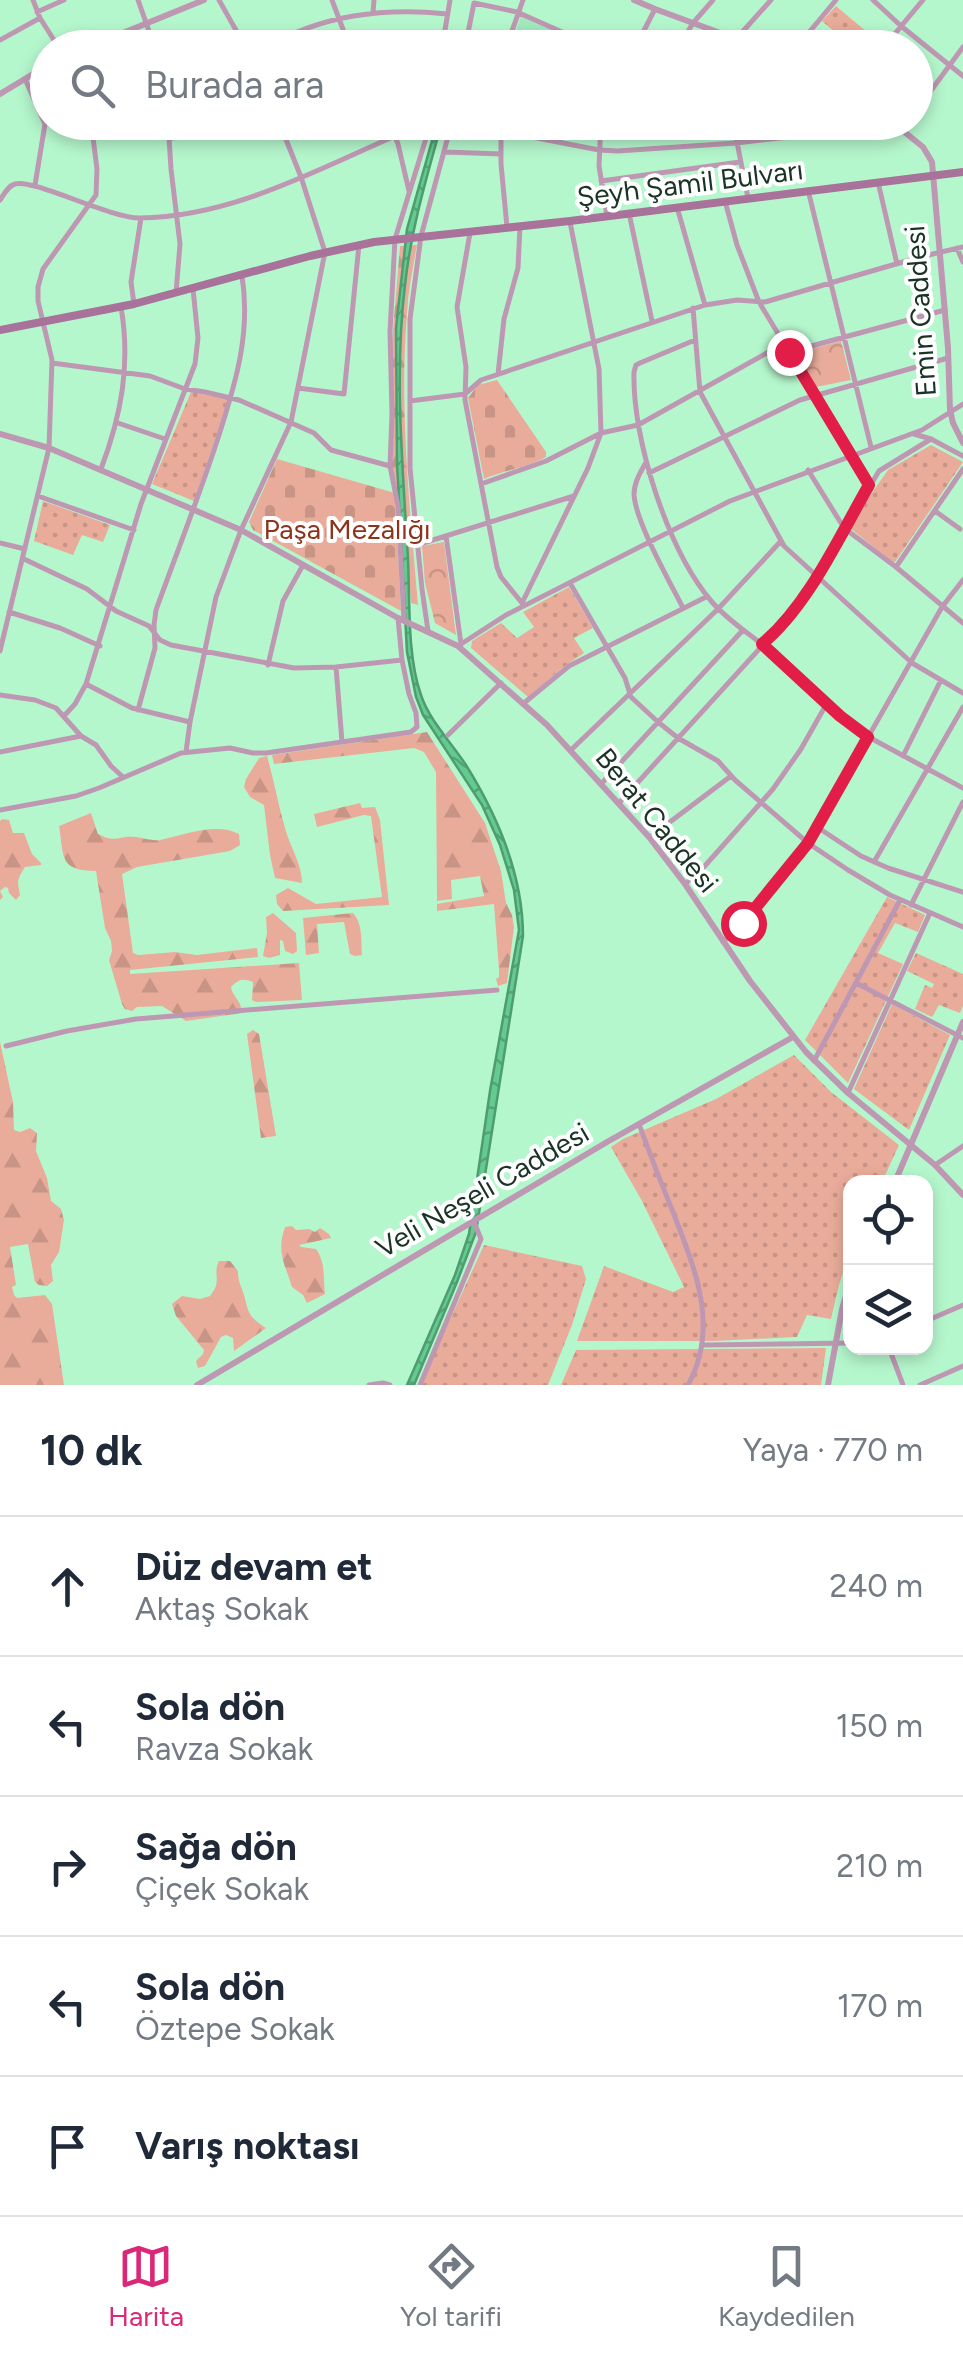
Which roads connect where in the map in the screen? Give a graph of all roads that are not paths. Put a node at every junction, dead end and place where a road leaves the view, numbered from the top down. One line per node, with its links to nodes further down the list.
1 (33, 0): 22 (street)
2 (64, 0): 22 (street)
3 (138, 0): 24 (street)
4 (204, 0): 24 (street)
5 (219, 0): 30 (street)
6 (332, 0): 23 (street)
7 (374, 0): 19 (street)
8 (450, 0): 21 (street)
9 (523, 0): 20 (street)
10 (634, 0): 18 (street)
11 (668, 0): 18 (street)
12 (713, 0): 25 (street)
13 (770, 0): 40 (street)
14 (836, 0): 41 (street)
15 (874, 0): 26 (street)
16 (923, 0): 26 (street)
17 (474, 2): 20 (street); 34 (street)
18 (658, 11): 25 (street); 37 (street)
19 (373, 12): 21 (street); 23 (street)
20 (518, 12): 35 (street); 36 (street)
21 (447, 14): 33 (street)
22 (38, 15): 27 (street); 44 (street)
23 (338, 19): 31 (street); 32 (street)
24 (146, 24): 28 (street); 29 (street)
25 (693, 24): 38 (street); 39 (street)
26 (901, 26): 42 (street); 43 (street)
27 (48, 30)
28 (131, 30)
29 (148, 30)
30 (236, 30)
31 (306, 30)
32 (343, 30)
33 (445, 30)
34 (469, 30)
35 (512, 30)
36 (558, 30)
37 (646, 30)
38 (689, 30)
39 (711, 30)
40 (743, 30)
41 (811, 30)
42 (898, 30)
43 (906, 30)
44 (0, 40)
45 (963, 47): 47 (street)
46 (933, 53): 47 (street)
47 (949, 66): 49 (street); 51 (street)
48 (30, 75): 50 (street)
49 (963, 76)
50 (24, 79): 52 (street); 53 (street)
51 (933, 88)
52 (30, 90)
53 (0, 94)
54 (44, 140): 78 (street)
55 (93, 140): 85 (street)
56 (169, 140): 87 (street)
57 (286, 140): 75 (street)
58 (386, 140): 75 (street)
59 (396, 140): 80 (street)
60 (425, 140): 80 (street)
61 (448, 140): 70 (street)
62 (501, 140): 71 (street)
63 (547, 140): 69 (street)
64 (600, 140): 69 (street)
65 (735, 140): 68 (street)
66 (768, 140): 68 (street)
67 (916, 140): 74 (street)
68 (736, 144): 69 (street); 72 (street)
69 (599, 150): 76 (street)
70 (445, 152): 71 (street); 94 (street)
71 (501, 154): 92 (street)
72 (740, 162): 76 (street); 81 (street)
73 (963, 172): 74 (main road, Şeyh Şamil Bulvarı)
74 (934, 174): 77 (main road, Şeyh Şamil Bulvarı); 99 (street, Emin Caddesi)
75 (300, 177): 87 (street); 98 (street)
76 (601, 181): 88 (street)
77 (878, 182): 79 (main road, Şeyh Şamil Bulvarı); 101 (street)
78 (35, 186): 82 (street); 85 (street)
79 (808, 190): 81 (main road, Şeyh Şamil Bulvarı); 103 (street)
80 (409, 191): 95 (street)
81 (748, 198): 83 (main road, Şeyh Şamil Bulvarı)
82 (0, 200)
83 (725, 200): 84 (main road, Şeyh Şamil Bulvarı); 106 (street)
84 (676, 206): 86 (main road, Şeyh Şamil Bulvarı); 108 (street)
85 (90, 207): 89 (street); 113 (street)
86 (629, 213): 88 (main road, Şeyh Şamil Bulvarı); 112 (street)
87 (178, 214): 89 (street); 105 (street)
88 (607, 216): 90 (main road, Şeyh Şamil Bulvarı)
89 (141, 218): 107 (street)
90 (570, 221): 91 (main road, Şeyh Şamil Bulvarı); 117 (street)
91 (520, 226): 92 (main road, Şeyh Şamil Bulvarı); 123 (street)
92 (508, 227): 93 (main road, Şeyh Şamil Bulvarı)
93 (470, 230): 94 (main road, Şeyh Şamil Bulvarı); 128 (street)
94 (422, 236): 95 (main road, Şeyh Şamil Bulvarı); 131 (street)
95 (398, 239): 96 (main road); 149 (street)
96 (358, 244): 98 (main road); 125 (street)
97 (960, 247): 99 (street); 100 (street)
98 (325, 252): 102 (main road); 125 (street)
99 (939, 252): 101 (street); 111 (street, Emin Caddesi)
100 (963, 262)
101 (897, 264): 103 (street)
102 (242, 276): 104 (main road); 130 (street)
103 (830, 283): 106 (street); 115 (street)
104 (193, 289): 105 (main road); 126 (street)
105 (176, 293): 107 (main road)
106 (759, 302): 108 (street); 118 (street)
107 (134, 304): 109 (main road)
108 (704, 305): 110 (street)
109 (121, 307): 113 (main road); 122 (street)
110 (693, 308): 112 (street); 116 (street)
111 (944, 310): 115 (street); 120 (street, Emin Caddesi)
112 (652, 321): 117 (street)
113 (44, 323): 114 (main road); 121 (street)
114 (0, 330)
115 (844, 337): 119 (street); 124 (street)
116 (695, 340): 127 (street); 136 (street)
117 (593, 342): 123 (street); 138 (street)
118 (784, 344): 119 (street); 127 (street)
119 (789, 352): 129 (street)
120 (949, 358): 124 (street); 133 (street, Emin Caddesi)
121 (52, 364): 122 (street); 145 (street)
122 (124, 372): 126 (street); 135 (street)
123 (498, 374): 128 (street)
124 (855, 384): 129 (street); 144 (street)
125 (298, 388): 134 (street)
126 (185, 390): 130 (street); 141 (street)
127 (700, 392): 136 (street); 140 (street)
128 (465, 394): 131 (street); 154 (street)
129 (814, 394): 140 (street); 146 (street)
130 (231, 398): 134 (street); 160 (street)
131 (410, 400): 172 (street)
132 (963, 404): 133 (street)
133 (950, 414): 139 (street); 143 (street, Emin Caddesi)
134 (290, 422): 149 (street); 165 (street)
135 (118, 423): 141 (street); 151 (street)
136 (638, 425): 138 (street); 148 (street)
137 (0, 434): 145 (street)
138 (601, 434): 154 (street); 159 (street)
139 (911, 434): 142 (street); 144 (street)
140 (725, 436): 153 (street); 157 (street)
141 (165, 439): 156 (street)
142 (931, 439): 147 (street); 155 (street)
143 (963, 442)
144 (871, 447): 146 (street)
145 (49, 448): 151 (street); 158 (street)
146 (850, 455): 152 (street); 155 (street)
147 (963, 456)
148 (646, 462): 153 (street); 170 (street)
149 (390, 466): 187 (street)
150 (963, 469): 161 (street)
151 (101, 470): 156 (street)
152 (808, 470): 157 (street); 163 (street)
153 (649, 473): 167 (street)
154 (481, 484): 162 (street)
155 (869, 485): 163 (street)
156 (146, 489): 160 (street); 164 (street)
157 (754, 491): 167 (street); 169 (street)
158 (38, 496): 164 (street); 173 (street)
159 (574, 496): 162 (street); 181 (street)
160 (194, 510): 165 (street); 191 (street)
161 (935, 510): 166 (street); 176 (street)
162 (488, 524): 168 (street); 181 (street)
163 (844, 528): 176 (street); 177 (street)
164 (134, 530): 182 (street)
165 (241, 530): 175 (street); 197 (street)
166 (960, 530)
167 (671, 531): 170 (street); 180 (street)
168 (446, 536): 172 (street); 193 (street)
169 (781, 541): 177 (street); 185 (street)
170 (650, 542): 179 (street); 184 (street)
171 (0, 544): 173 (street)
172 (417, 545): 189 (street)
173 (25, 549): 174 (street)
174 (22, 558): 182 (street); 186 (street)
175 (303, 565): 187 (street); 200 (street)
176 (896, 567): 183 (street)
177 (816, 577): 192 (street); 199 (street)
178 (963, 580): 183 (street)
179 (570, 583): 181 (street); 195 (street)
180 (707, 596): 184 (street); 185 (street)
181 (523, 604): 193 (street)
182 (111, 607): 191 (street); 194 (street)
183 (942, 607): 188 (street); 199 (street)
184 (683, 608): 195 (street)
185 (718, 608): 190 (street); 206 (street)
186 (8, 612): 194 (street); 196 (street)
187 (401, 619): 189 (street, Berat Caddesi); 198 (street)
188 (963, 623)
189 (428, 630): 193 (street, Berat Caddesi)
190 (743, 630): 192 (street); 214 (street)
191 (154, 634): 197 (street); 211 (street)
192 (762, 644): 209 (street); 218 (street)
193 (459, 645): 203 (street, Berat Caddesi)
194 (100, 646): 204 (street)
195 (606, 646): 206 (street); 208 (street)
196 (0, 651)
197 (204, 652): 200 (street); 213 (street)
198 (402, 660): 201 (street); 219 (street)
199 (912, 663): 202 (street); 217 (street)
200 (268, 665): 201 (street)
201 (336, 668): 219 (street)
202 (941, 680): 205 (street); 223 (street)
203 (502, 683): 208 (street, Berat Caddesi); 215 (street)
204 (86, 684): 211 (street); 212 (street)
205 (963, 693)
206 (630, 694): 214 (street); 220 (street)
207 (0, 695): 212 (street)
208 (524, 703): 220 (street, Berat Caddesi)
209 (827, 704): 217 (street); 229 (street)
210 (963, 707): 224 (street)
211 (138, 710): 213 (street)
212 (64, 716): 216 (street)
213 (190, 722): 222 (street)
214 (658, 722): 218 (street); 227 (street)
215 (448, 735)
216 (82, 736): 221 (street); 226 (street)
217 (868, 737): 223 (street); 233 (street)
218 (678, 738): 225 (street); 231 (street)
219 (342, 742): 222 (street)
220 (571, 750): 227 (street, Berat Caddesi)
221 (0, 752)
222 (186, 752): 226 (street)
223 (904, 756): 224 (street)
224 (927, 768): 228 (street); 236 (street)
225 (731, 776): 229 (street); 234 (street)
226 (123, 777): 232 (street)
227 (601, 784): 231 (street, Berat Caddesi)
228 (963, 788)
229 (762, 802): 235 (street); 238 (street)
230 (963, 802): 237 (street)
231 (619, 803): 234 (street, Berat Caddesi)
232 (0, 810)
233 (817, 827): 235 (street); 236 (street)
234 (650, 838): 238 (street, Berat Caddesi)
235 (808, 843): 240 (street); 244 (street)
236 (874, 862): 237 (street)
237 (923, 879): 239 (street); 241 (street)
238 (685, 884): 244 (street, Berat Caddesi)
239 (963, 892)
240 (900, 900): 241 (street); 245 (street)
241 (911, 905): 242 (street)
242 (930, 914): 243 (street); 247 (street)
243 (963, 927)
244 (724, 942): 249 (street, Berat Caddesi)
245 (856, 983): 247 (street); 252 (street)
246 (497, 990): 251 (street)
247 (890, 1001): 250 (street); 253 (street)
248 (963, 1022): 250 (street)
249 (794, 1037): 252 (street, Berat Caddesi); 254 (street, Veli Neşeli Caddesi)
250 (960, 1037): 255 (street)
251 (6, 1046)
252 (814, 1061): 253 (street, Berat Caddesi)
253 (848, 1093): 255 (street, Berat Caddesi)
254 (640, 1124): 260 (street, Veli Neşeli Caddesi); 266 (street)
255 (912, 1145): 257 (street, Berat Caddesi); 258 (street)
256 (963, 1146): 257 (street)
257 (935, 1166): 259 (street, Berat Caddesi)
258 (898, 1175)
259 (963, 1195)
260 (473, 1221): 269 (street, Veli Neşeli Caddesi); 274 (street)
261 (963, 1305): 263 (street)
262 (843, 1310): 265 (street)
263 (933, 1318)
264 (843, 1343): 265 (street)
265 (834, 1344): 266 (street); 276 (street)
266 (702, 1346): 275 (street)
267 (891, 1355): 277 (street)
268 (963, 1366): 278 (street)
269 (211, 1376): 270 (street, Veli Neşeli Caddesi); 271 (street)
270 (196, 1385)
271 (216, 1385)
272 (368, 1385): 273 (street)
273 (390, 1385)
274 (420, 1385)
275 (688, 1385)
276 (828, 1385)
277 (903, 1385)
278 (920, 1385)

